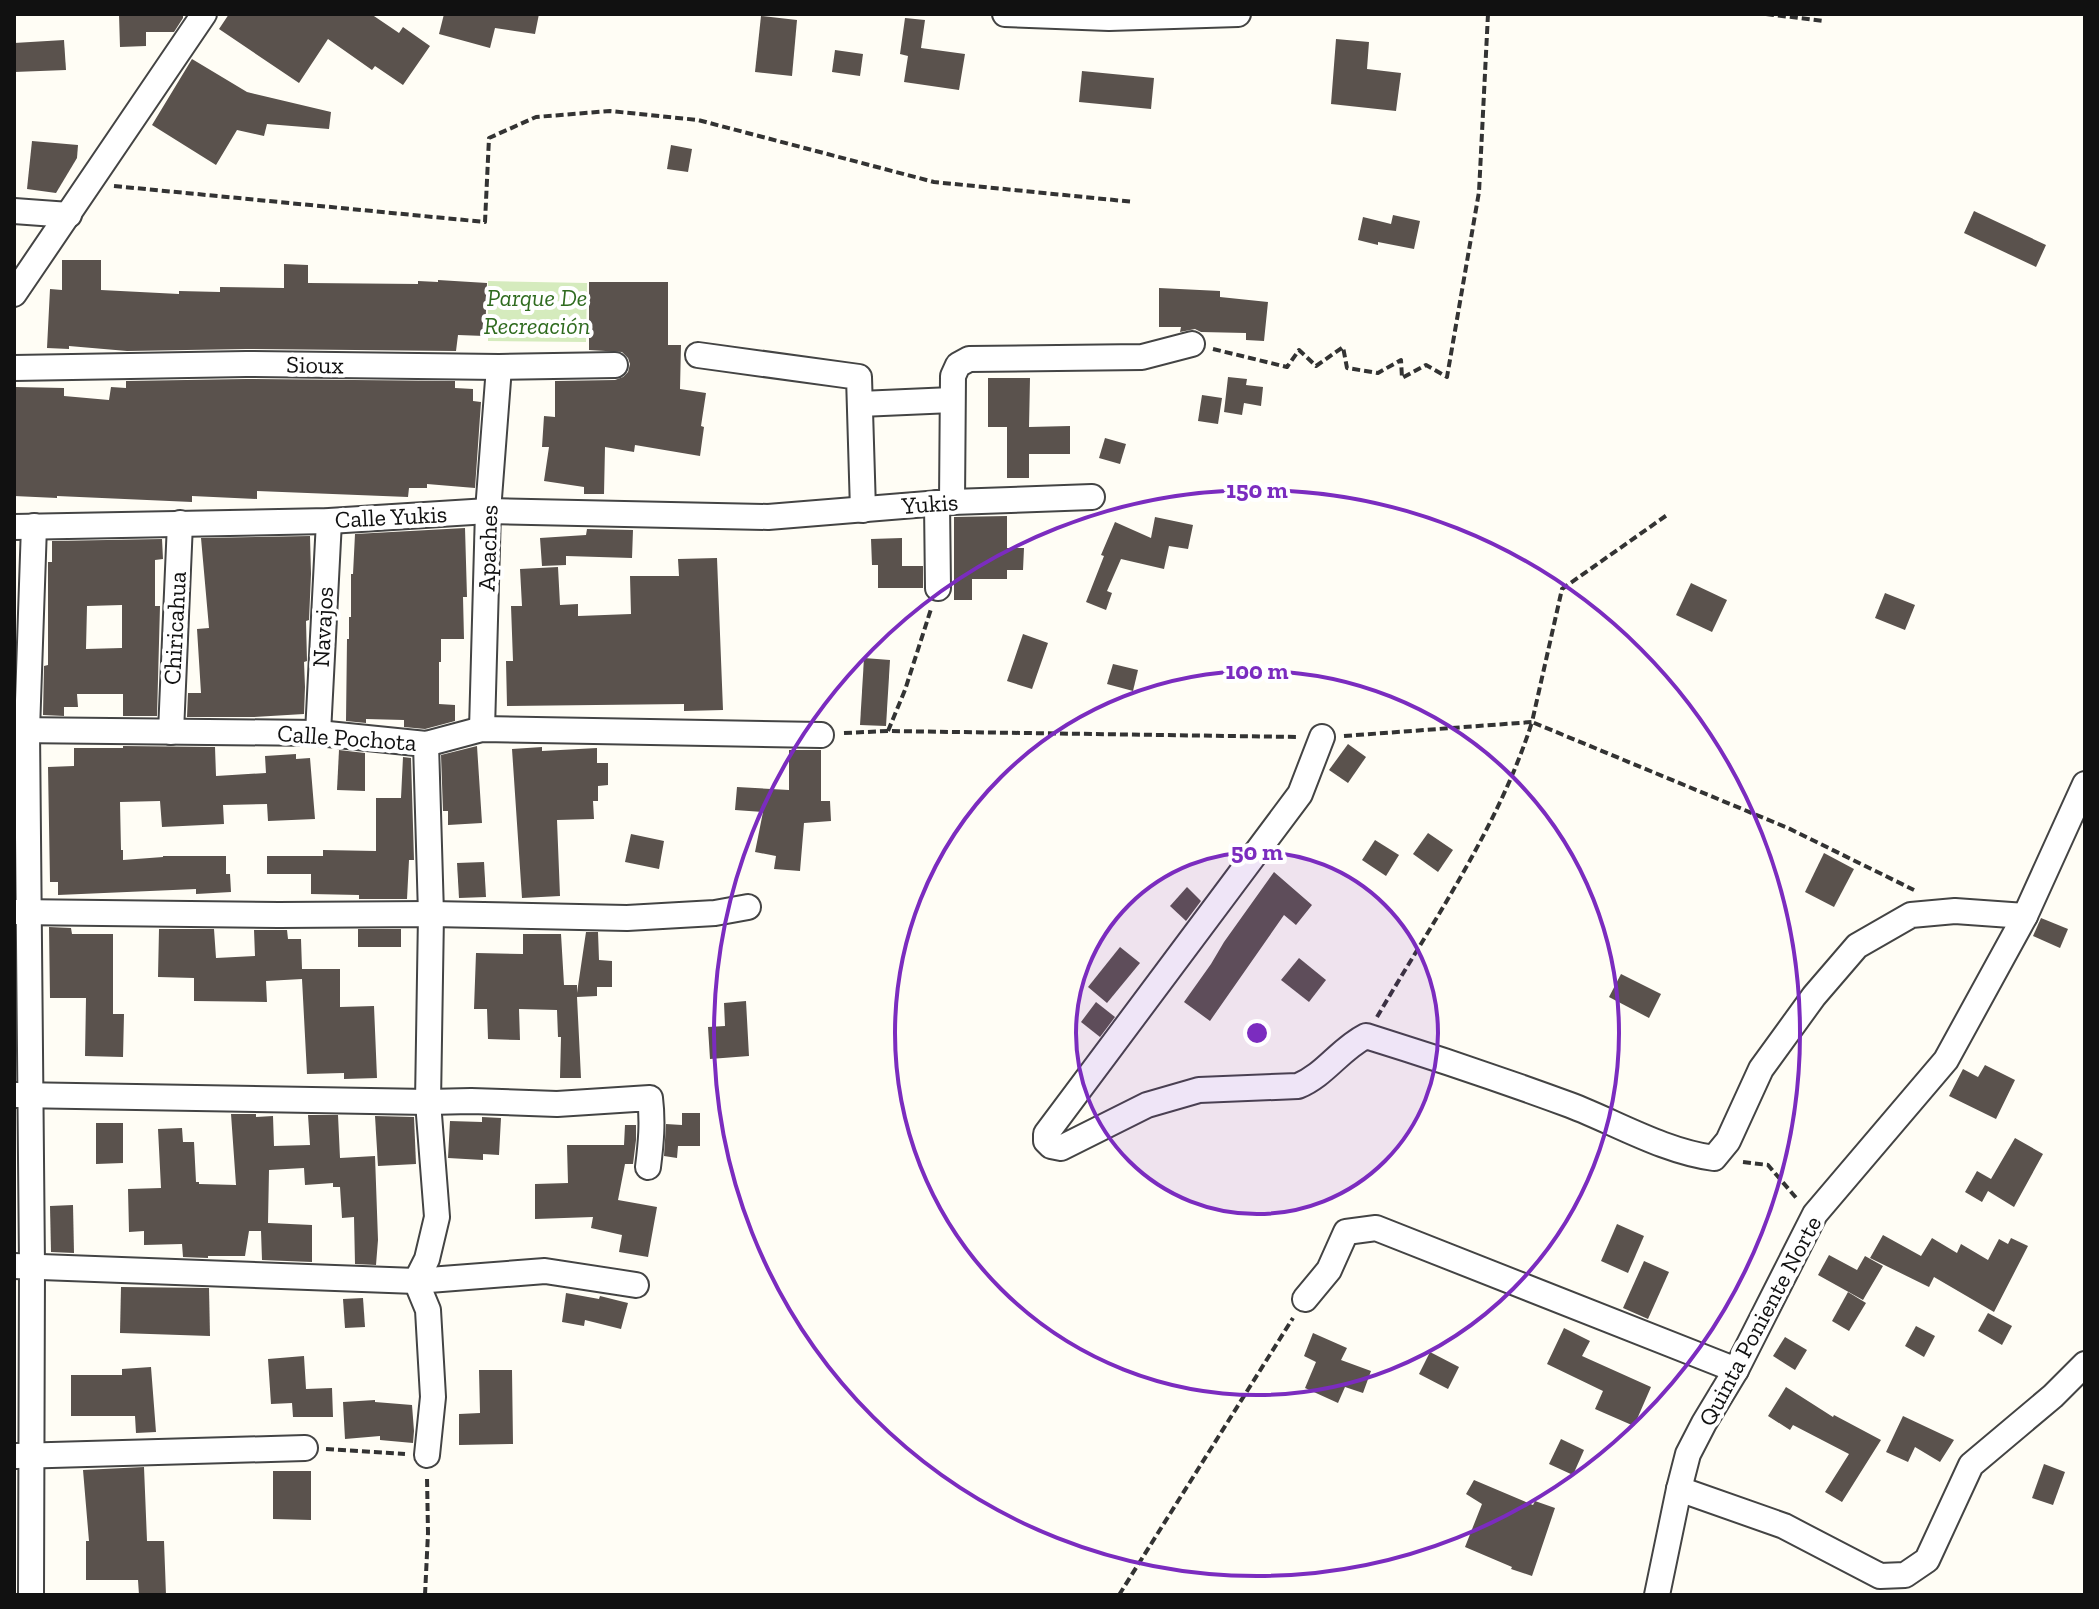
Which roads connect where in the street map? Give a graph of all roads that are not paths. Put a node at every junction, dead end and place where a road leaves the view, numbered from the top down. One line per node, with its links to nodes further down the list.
1 (204, 14): 6 (street)
2 (1005, 14): 4 (street)
3 (1238, 14): 4 (street)
4 (1109, 16)
5 (14, 211): 6 (street)
6 (69, 215): 7 (street)
7 (14, 294)
8 (1192, 344): 13 (street)
9 (698, 355): 14 (street)
10 (615, 365): 11 (street, Sioux)
11 (499, 367): 12 (street, Sioux); 18 (street, Apaches)
12 (14, 368)
13 (952, 400): 14 (street); 16 (street)
14 (860, 404): 17 (street)
15 (1092, 497): 16 (street, Yukis)
16 (944, 503): 17 (street, Yukis); 23 (street)
17 (863, 510): 19 (street, Yukis)
18 (488, 511): 19 (street, Calle Yukis); 20 (street, Calle Yukis); 24 (street, Apaches)
19 (768, 517)
20 (329, 521): 21 (street, Calle Yukis); 27 (street, Navajos)
21 (180, 523): 22 (street, Calle Yukis); 26 (street, Chiricahua)
22 (24, 527): 25 (street)
23 (938, 588)
24 (482, 729): 28 (street, Calle Pochota); 30 (street, Calle Pochota)
25 (21, 730): 26 (street, Calle Pochota); 33 (street)
26 (171, 732): 27 (street, Calle Pochota)
27 (318, 733): 30 (street, Calle Pochota)
28 (821, 735)
29 (1322, 737): 35 (street)
30 (426, 744): 34 (street)
31 (2085, 784): 35 (street, Quinta Poniente Norte)
32 (748, 907): 34 (street)
33 (21, 912): 34 (street); 36 (street)
34 (431, 914): 37 (street)
35 (2025, 916): 44 (street, Quinta Poniente Norte)
36 (22, 1096): 37 (street); 39 (street)
37 (428, 1102): 38 (street); 40 (street)
38 (648, 1167)
39 (23, 1265): 40 (street); 47 (street)
40 (416, 1281): 41 (street); 46 (street)
41 (636, 1285)
42 (1305, 1299): 44 (street)
43 (2085, 1364): 48 (street)
44 (1736, 1370): 48 (street, Quinta Poniente Norte)
45 (305, 1448): 47 (street)
46 (427, 1455)
47 (22, 1456): 49 (street)
48 (1679, 1489): 50 (street, Quinta Poniente Norte)
49 (31, 1595)
50 (1657, 1595)

